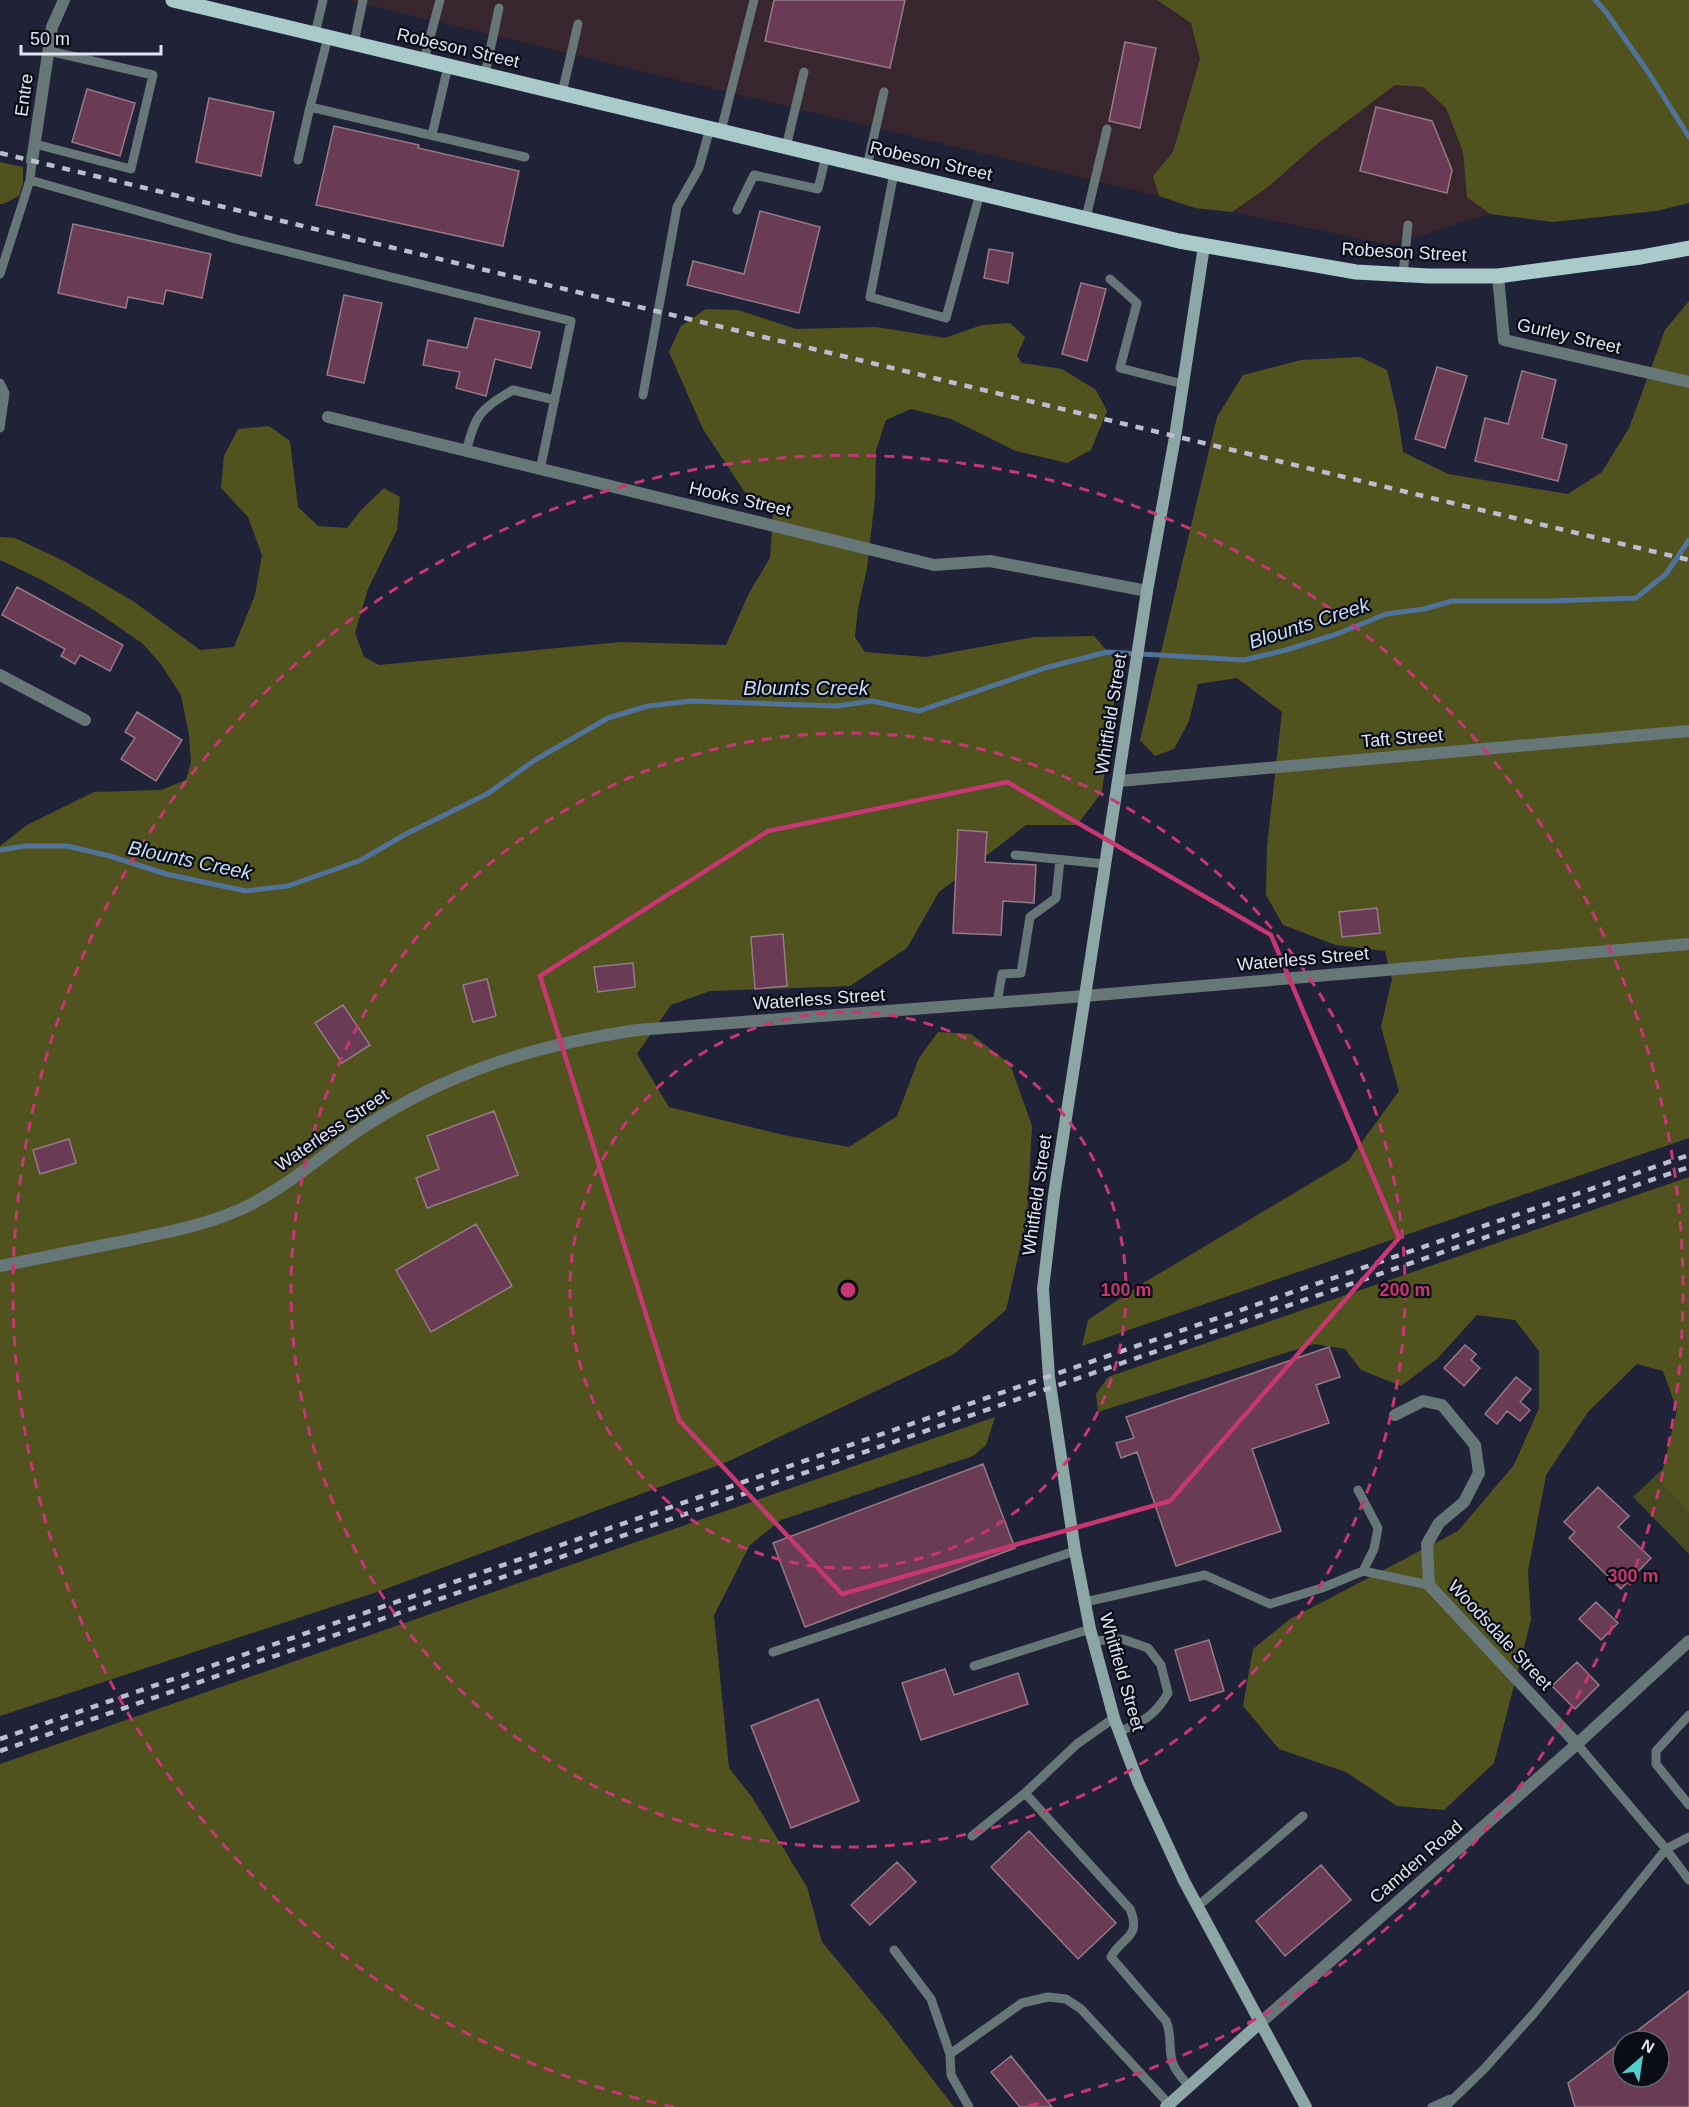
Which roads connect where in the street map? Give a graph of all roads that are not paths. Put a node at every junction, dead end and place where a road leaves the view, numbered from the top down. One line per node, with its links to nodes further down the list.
1 (63, 0): 11 (street, Entre)
2 (173, 0): 9 (main road, Robeson Street)
3 (323, 0): 9 (lane)
4 (363, 0): 10 (lane)
5 (440, 0): 12 (lane)
6 (754, 0): 20 (lane)
7 (499, 8): 15 (lane)
8 (578, 24): 17 (lane)
9 (322, 36): 10 (main road, Robeson Street); 18 (lane)
10 (354, 43): 12 (main road, Robeson Street)
11 (49, 51): 22 (street, Entre); 22 (lane)
12 (424, 60): 13 (main road, Robeson Street)
13 (448, 66): 15 (main road, Robeson Street); 21 (lane)
14 (804, 72): 23 (lane)
15 (485, 74): 17 (main road, Robeson Street)
16 (884, 92): 28 (lane)
17 (562, 93): 20 (main road, Robeson Street)
18 (310, 107): 21 (lane); 26 (lane)
19 (1107, 129): 33 (lane)
20 (715, 130): 23 (main road, Robeson Street); 44 (lane)
21 (432, 135): 25 (lane)
22 (35, 144): 27 (street, Entre)
23 (786, 147): 24 (main road, Robeson Street)
24 (826, 156): 28 (main road, Robeson Street); 32 (lane)
25 (525, 157)
26 (298, 160)
27 (33, 161): 30 (lane)
28 (867, 166): 29 (main road, Robeson Street)
29 (894, 173): 31 (main road, Robeson Street); 31 (lane)
30 (30, 180): 37 (lane); 45 (lane)
31 (980, 193): 33 (main road, Robeson Street)
32 (737, 210)
33 (1086, 218): 35 (main road, Robeson Street)
34 (1408, 225): 38 (lane)
35 (1204, 246): 38 (main road, Robeson Street); 43 (main road, Whitfield Street)
36 (1689, 248): 39 (main road, Robeson Street)
37 (0, 274)
38 (1403, 275): 39 (main road, Robeson Street)
39 (1498, 276): 41 (street, Gurley Street)
40 (1110, 279): 43 (lane)
41 (1689, 382)
42 (0, 383): 47 (lane)
43 (1183, 384): 50 (main road, Whitfield Street)
44 (643, 395)
45 (555, 400): 48 (lane); 49 (lane)
46 (328, 417): 48 (street, Hooks Street)
47 (0, 428)
48 (466, 452): 49 (street, Hooks Street)
49 (540, 470): 50 (street, Hooks Street)
50 (1147, 591): 54 (main road, Whitfield Street)
51 (0, 675): 52 (street)
52 (85, 720)
53 (1689, 731): 54 (street, Taft Street)
54 (1119, 781): 57 (main road, Whitfield Street)
55 (1016, 855): 56 (lane)
56 (1060, 860): 57 (lane); 60 (lane)
57 (1105, 864): 59 (main road, Whitfield Street)
58 (1689, 944): 59 (street, Waterless Street)
59 (1085, 996): 60 (street, Waterless Street); 64 (main road, Whitfield Street)
60 (997, 1003): 61 (street, Waterless Street)
61 (0, 1266)
62 (1395, 1415): 66 (street, Woodsdale Street)
63 (1358, 1490): 65 (lane)
64 (1075, 1551): 67 (main road, Whitfield Street); 70 (lane)
65 (1363, 1571): 66 (lane); 67 (lane)
66 (1429, 1585): 75 (street, Woodsdale Street)
67 (1084, 1602): 68 (main road, Whitfield Street)
68 (1091, 1635): 71 (lane); 73 (main road, Whitfield Street); 74 (lane)
69 (1689, 1641): 75 (street, Camden Road)
70 (773, 1652)
71 (974, 1666)
72 (1689, 1715): 77 (lane)
73 (1114, 1718): 74 (main road, Whitfield Street); 76 (lane)
74 (1119, 1732): 83 (main road, Whitfield Street)
75 (1577, 1744): 81 (lane); 85 (street, Camden Road)
76 (1025, 1793): 79 (lane); 87 (lane)
77 (1689, 1805)
78 (1303, 1816): 83 (lane)
79 (972, 1836)
80 (1689, 1837): 81 (lane)
81 (1666, 1849): 82 (lane); 88 (lane)
82 (1689, 1880)
83 (1198, 1906): 85 (main road, Whitfield Street)
84 (894, 1950): 86 (lane)
85 (1260, 2023): 87 (main road, Camden Road); 91 (main road, Whitfield Street)
86 (950, 2054): 89 (lane); 90 (lane)
87 (1189, 2086): 89 (main road, Camden Road)
88 (1457, 2096): 92 (lane); 93 (lane)
89 (1167, 2106)
90 (969, 2107)
91 (1306, 2107)
92 (1432, 2107)
93 (1445, 2107)

